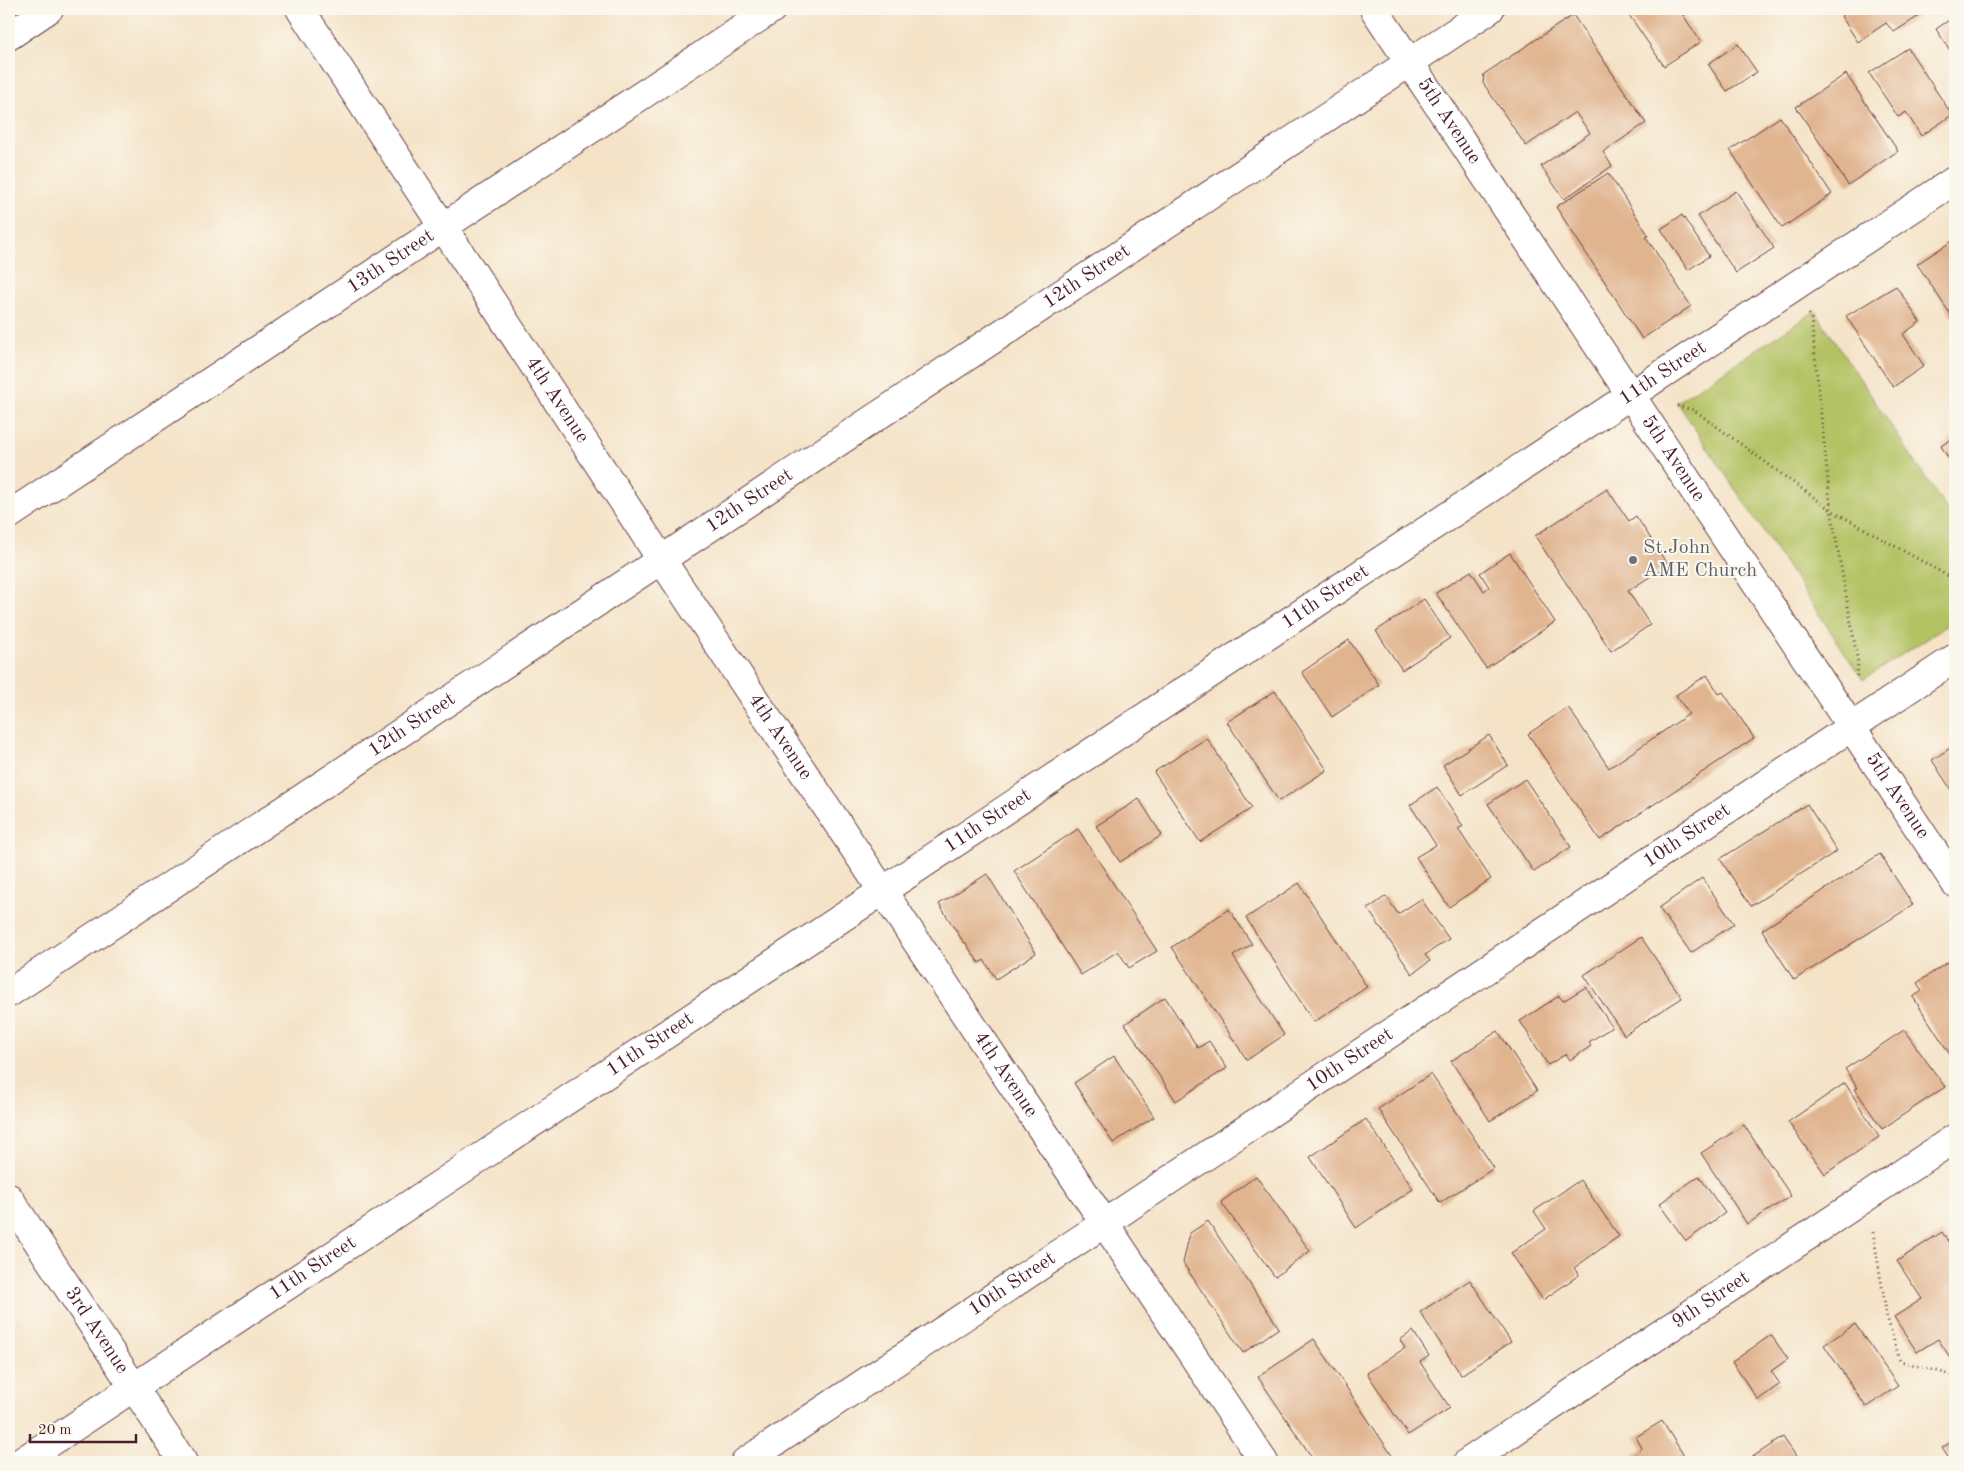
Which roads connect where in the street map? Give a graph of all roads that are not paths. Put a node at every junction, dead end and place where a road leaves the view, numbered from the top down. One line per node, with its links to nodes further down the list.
1 (49, 9): 6 (street)
2 (300, 9): 9 (street, 4th Avenue)
3 (772, 9): 9 (street, 13th Street)
4 (1374, 9): 7 (street, 5th Avenue)
5 (1490, 9): 7 (street, 12th Street)
6 (9, 36)
7 (1410, 62): 10 (street, 5th Avenue); 12 (street, 12th Street)
8 (1955, 180): 10 (street, 11th Street)
9 (442, 228): 11 (street, 13th Street); 12 (street, 4th Avenue)
10 (1630, 394): 14 (street, 5th Avenue); 16 (street, 11th Street)
11 (9, 514)
12 (662, 559): 16 (street, 4th Avenue); 17 (street, 12th Street)
13 (1955, 658): 14 (street, 10th Street)
14 (1852, 727): 15 (street, 5th Avenue); 20 (street, 10th Street)
15 (1955, 883)
16 (882, 890): 20 (street, 4th Avenue); 21 (street, 11th Street)
17 (9, 993)
18 (1955, 1138): 26 (street, 9th Street)
19 (9, 1198): 21 (street, 3rd Avenue)
20 (1105, 1223): 24 (street, 10th Street); 25 (street, 4th Avenue)
21 (134, 1387): 22 (street, 11th Street); 23 (street, 3rd Avenue)
22 (21, 1462)
23 (183, 1462)
24 (745, 1462)
25 (1264, 1462)
26 (1468, 1462)

